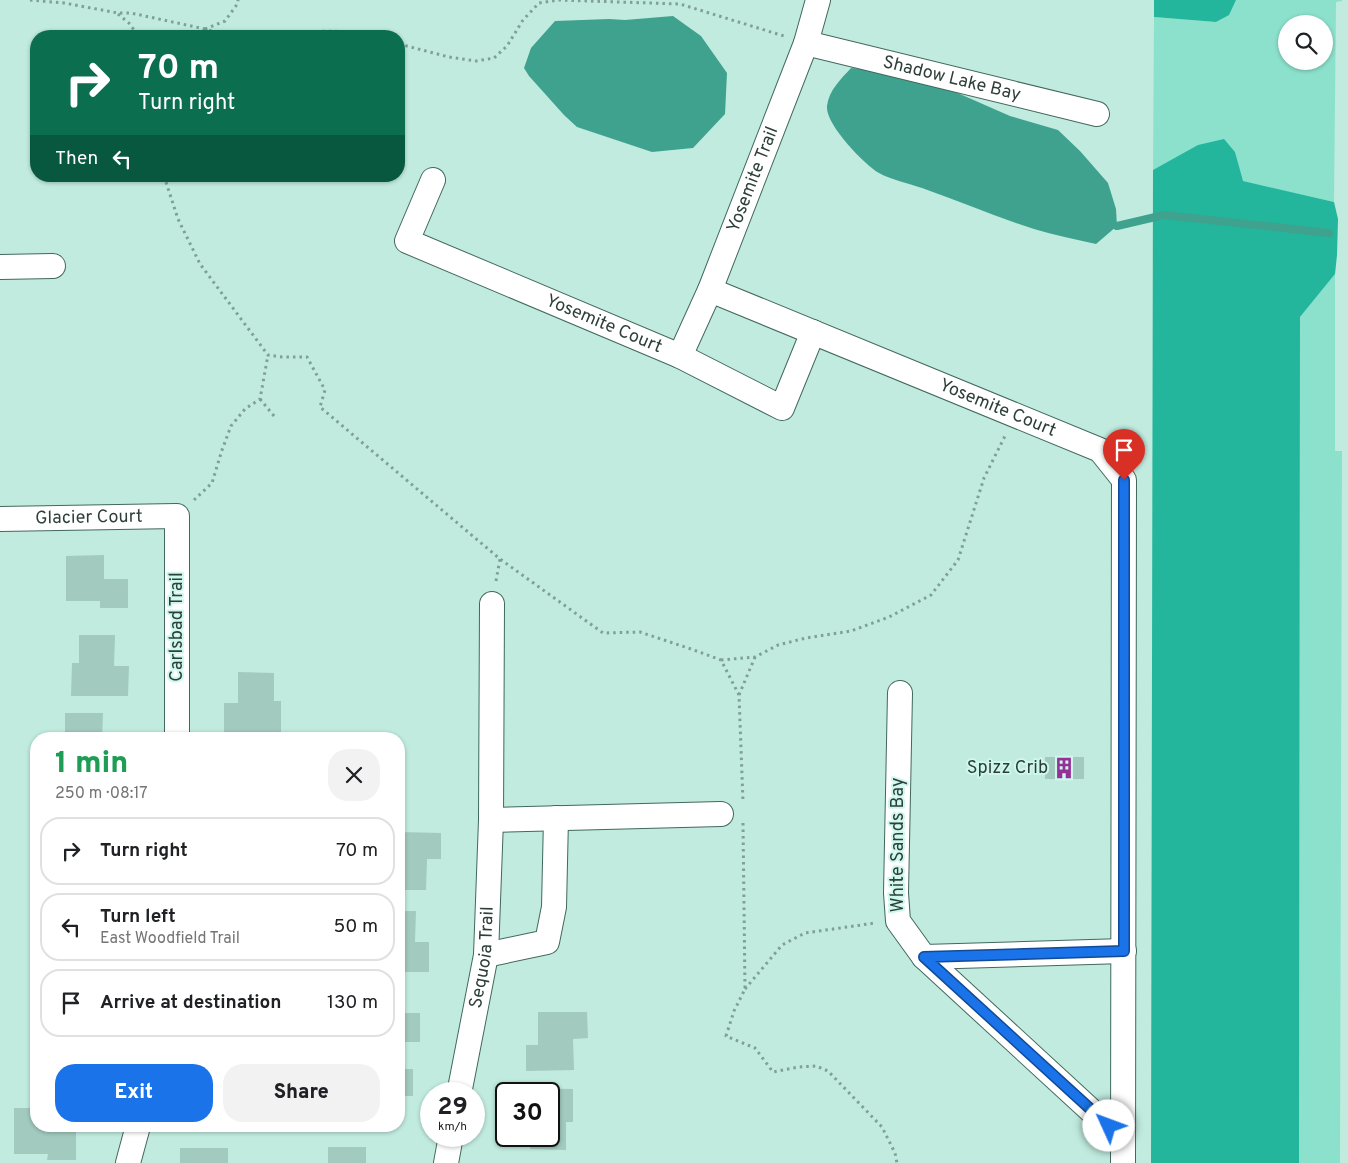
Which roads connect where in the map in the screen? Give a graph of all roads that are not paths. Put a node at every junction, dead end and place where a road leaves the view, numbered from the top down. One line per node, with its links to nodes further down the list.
1 (818, 0): 2 (street, Yosemite Trail)
2 (806, 43): 3 (street, Shadow Lake Bay); 7 (street, Yosemite Trail)
3 (1097, 114)
4 (433, 180): 9 (street, Yosemite Court)
5 (0, 266): 6 (street)
6 (53, 266)
7 (710, 290): 8 (street, Yosemite Court); 9 (street, Yosemite Trail)
8 (813, 332): 9 (street, Yosemite Court); 18 (street, Yosemite Court)
9 (680, 356)
10 (177, 516): 11 (street, Glacier Court); 14 (street, Carlsbad Trail)
11 (0, 518)
12 (492, 604): 17 (street, Sequoia Trail)
13 (900, 694): 20 (street, White Sands Bay)
14 (176, 732)
15 (732, 814): 16 (street)
16 (556, 818): 17 (street); 19 (street)
17 (491, 820): 19 (street, Sequoia Trail)
18 (1124, 951): 20 (street); 23 (street)
19 (486, 955): 21 (street, Sequoia Trail)
20 (924, 957): 23 (street, White Sands Bay)
21 (461, 1082)
22 (136, 1132): 25 (street)
23 (1123, 1140): 27 (street)
24 (449, 1147): 26 (street)
25 (128, 1163)
26 (446, 1163)
27 (1124, 1163)

